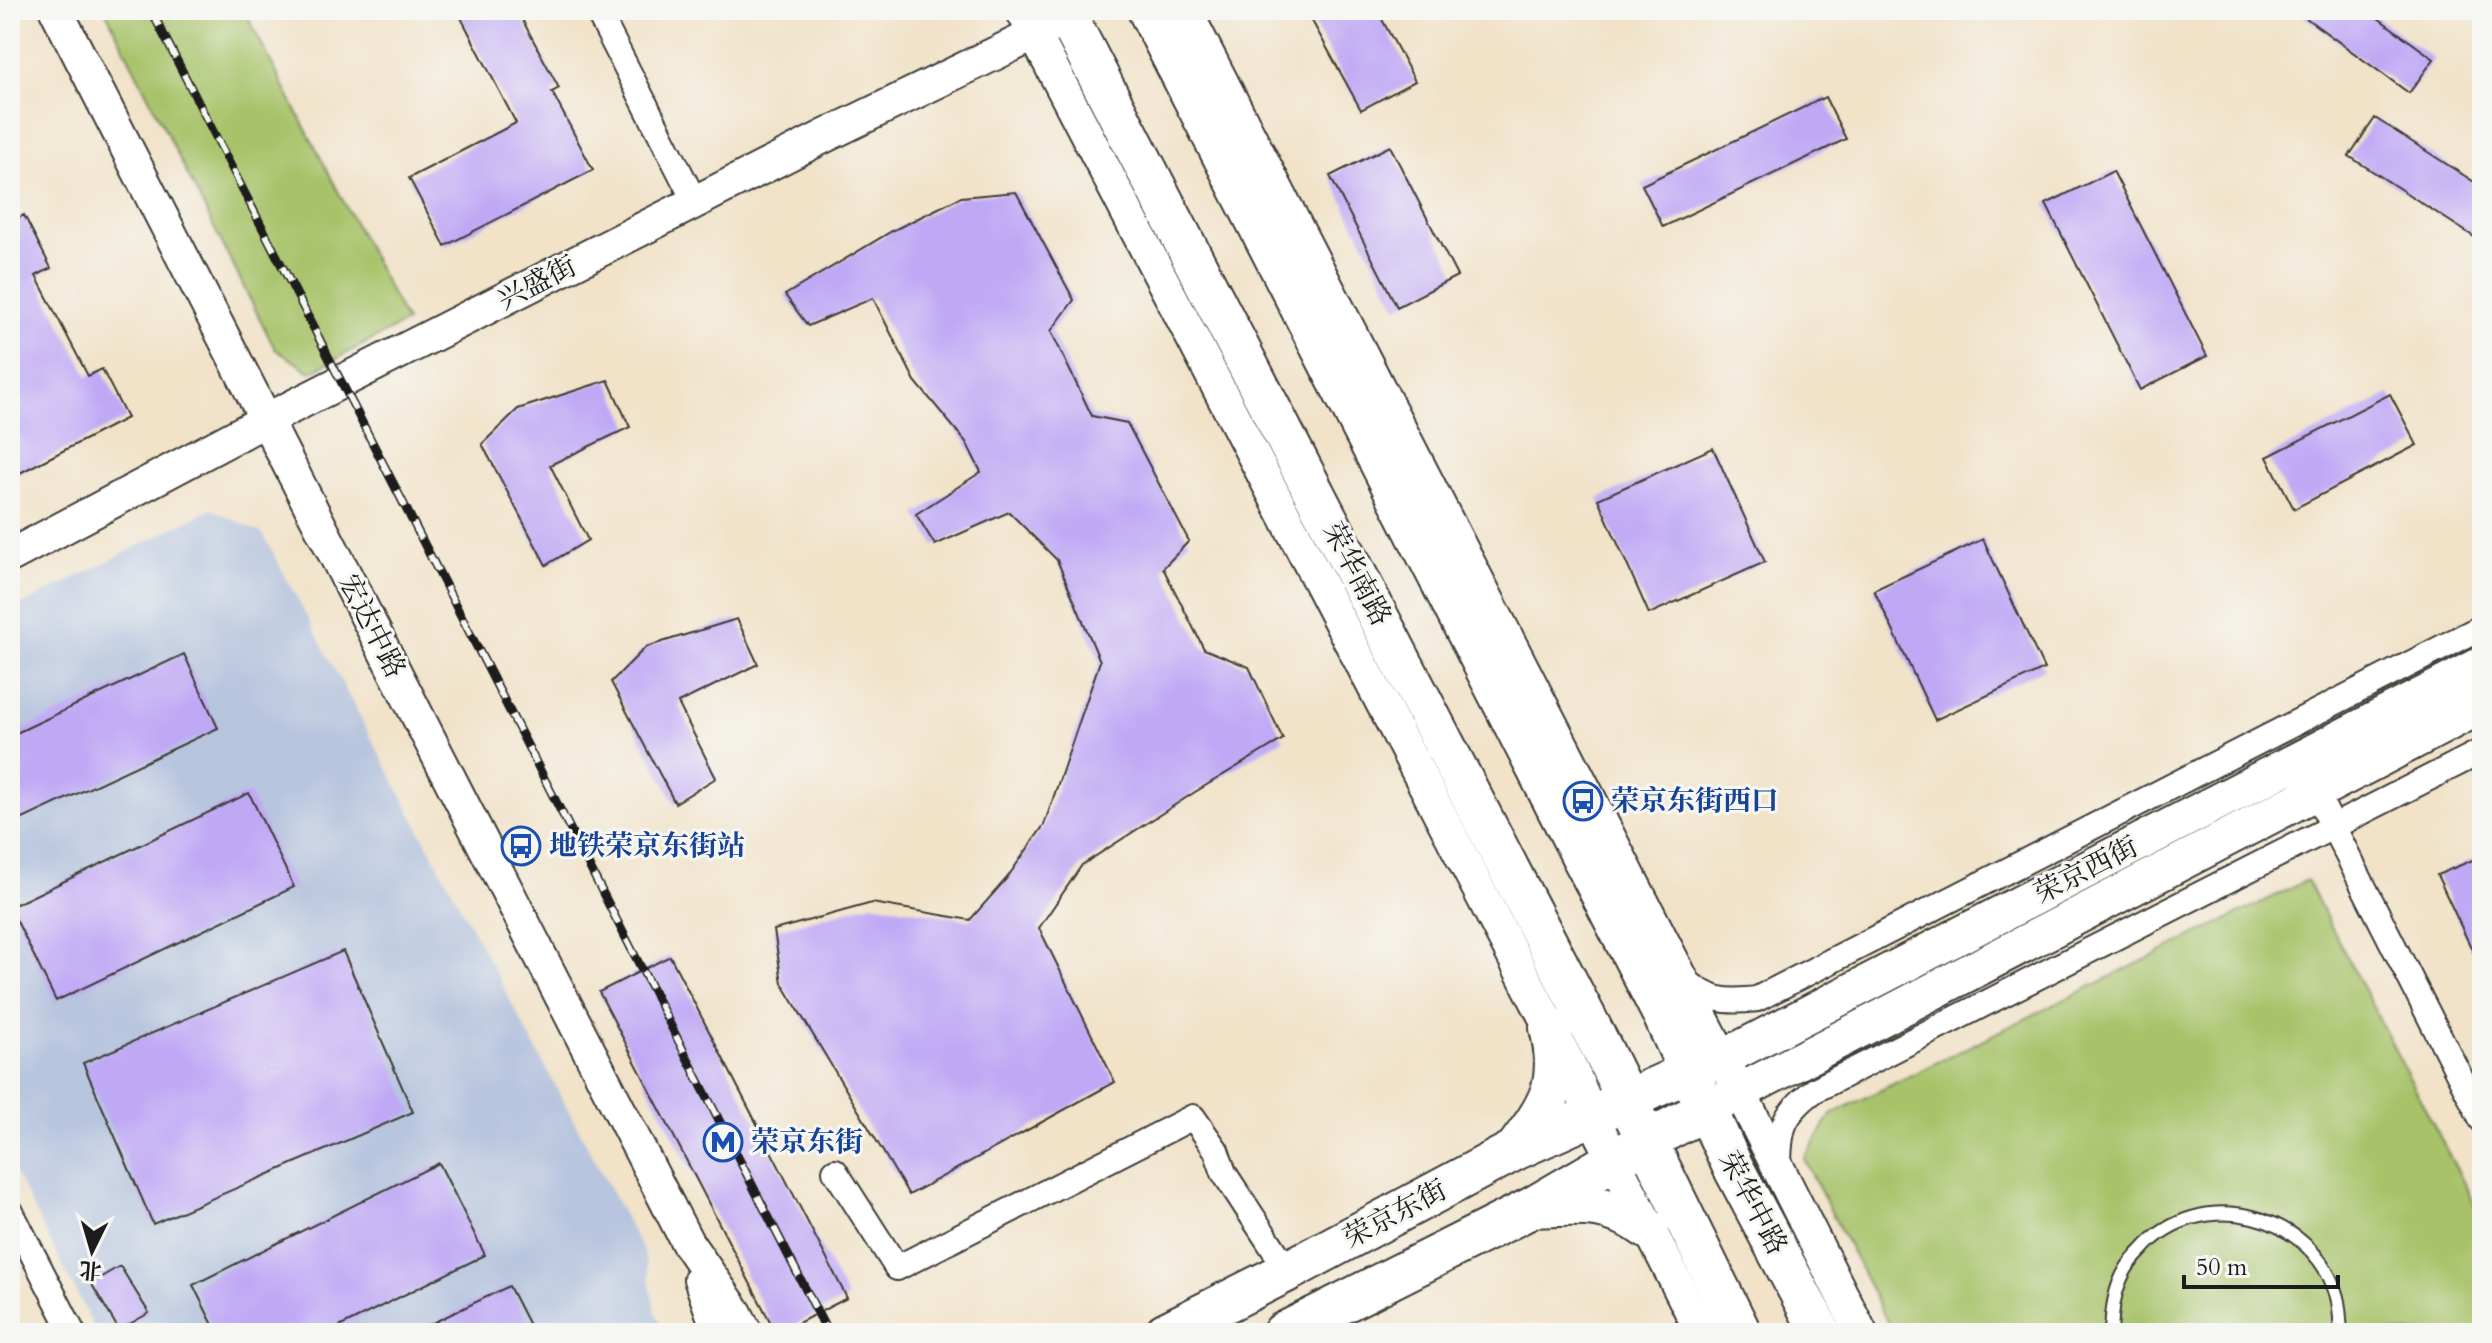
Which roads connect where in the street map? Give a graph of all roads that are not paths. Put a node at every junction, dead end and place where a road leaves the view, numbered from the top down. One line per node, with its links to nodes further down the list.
1 (56, 10): 9 (street, 宏达中路)
2 (597, 10): 6 (street)
3 (1148, 10): 8 (main road)
4 (1185, 10): 7 (street)
5 (1054, 17): 6 (street, 兴盛街); 14 (main road, 荣华南路); 17 (street)
6 (695, 202): 9 (street, 兴盛街)
7 (1293, 219): 8 (street); 19 (street)
8 (1301, 309): 21 (main road)
9 (266, 420): 10 (street, 兴盛街); 33 (street, 宏达中路)
10 (10, 556)
11 (2482, 627): 19 (street)
12 (2482, 665): 21 (main road, 荣京西街)
13 (2482, 705): 16 (main road, 荣京西街)
14 (1439, 732): 17 (street); 23 (main road, 荣华南路)
15 (2482, 751): 18 (street)
16 (2315, 791): 18 (street); 22 (main road, 荣京西街)
17 (1445, 824): 20 (street)
18 (2333, 826): 25 (street); 29 (street)
19 (1681, 977): 21 (street)
20 (1550, 1028): 23 (street); 26 (main road)
21 (1706, 1065): 22 (street); 23 (main road, 荣京东街); 24 (main road, 荣华中路)
22 (1740, 1092): 24 (main road, 荣京西街); 29 (street)
23 (1609, 1108): 26 (main road, 荣京东街); 27 (main road, 荣华南路)
24 (1705, 1110): 27 (main road, 荣京东街); 44 (main road, 荣华中路)
25 (2482, 1120)
26 (1515, 1150): 34 (main road, 荣京东街)
27 (1630, 1150): 30 (main road, 荣京东街); 32 (street); 43 (main road)
28 (835, 1171): 34 (street)
29 (1779, 1171): 45 (street)
30 (1533, 1207): 32 (main road); 41 (main road, 荣京东街)
31 (10, 1210): 37 (street)
32 (1648, 1229): 42 (street)
33 (687, 1242): 38 (street, 宏达中路); 39 (street, 宏达中路)
34 (1288, 1271): 40 (main road, 荣京东街)
35 (10, 1317): 36 (lane)
36 (19, 1333)
37 (73, 1333)
38 (719, 1333)
39 (746, 1333)
40 (1165, 1333)
41 (1283, 1333)
42 (1702, 1333)
43 (1741, 1333)
44 (1821, 1333)
45 (1861, 1333)
46 (2111, 1333): 47 (lane)
47 (2341, 1333)

